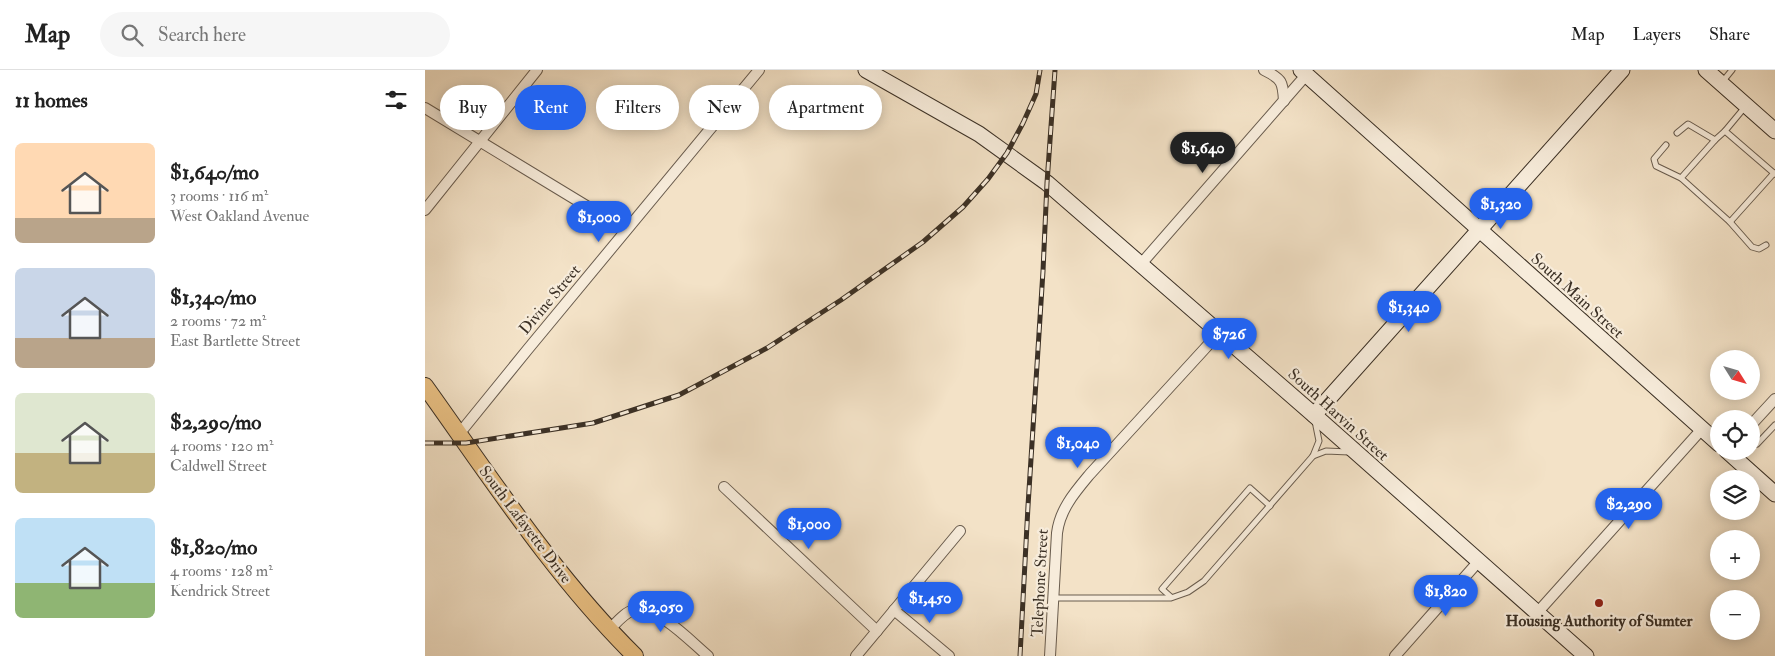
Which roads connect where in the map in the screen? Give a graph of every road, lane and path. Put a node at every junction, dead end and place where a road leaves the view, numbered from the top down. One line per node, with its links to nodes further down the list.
1 (537, 70): 17 (street)
2 (759, 70): 23 (street, Divine Street)
3 (866, 70): 26 (street, South Harvin Street)
4 (1264, 70): 10 (street)
5 (1622, 70): 24 (street)
6 (1706, 70): 9 (street)
7 (1732, 70): 9 (lane)
8 (1306, 71): 10 (street); 24 (street, South Main Street)
9 (1721, 83): 11 (street)
10 (1284, 101): 26 (street)
11 (1746, 106): 13 (lane); 14 (street)
12 (425, 108): 17 (street)
13 (1725, 131): 16 (lane); 19 (lane)
14 (1775, 131)
15 (1677, 132): 16 (lane)
16 (1715, 140): 20 (lane)
17 (480, 141): 21 (street); 23 (street)
18 (1666, 145): 20 (lane)
19 (1774, 174): 22 (lane)
20 (1681, 178): 22 (lane)
21 (425, 210)
22 (1730, 222): 25 (lane)
23 (626, 230): 34 (street, Divine Street)
24 (1480, 231): 30 (street); 33 (street, South Main Street)
25 (1766, 245)
26 (1141, 264): 27 (street, South Harvin Street)
27 (1220, 332): 30 (street, South Harvin Street); 45 (street, Telephone Street)
28 (425, 386): 34 (main road, South Lafayette Drive)
29 (1775, 399): 31 (street)
30 (1314, 415): 37 (street, South Harvin Street); 38 (lane)
31 (1760, 415)
32 (1775, 425): 36 (lane)
33 (1702, 429): 35 (street, South Main Street); 48 (street)
34 (459, 434): 49 (main road, South Lafayette Drive)
35 (1710, 436)
36 (1760, 441)
37 (1356, 452): 38 (lane); 44 (street, South Harvin Street)
38 (1313, 456): 42 (lane)
39 (1737, 460): 41 (street)
40 (724, 487): 50 (street)
41 (1775, 494)
42 (1270, 506): 46 (lane); 46 (lane)
43 (960, 532): 47 (street)
44 (1478, 562): 48 (street, South Harvin Street); 56 (street)
45 (1054, 598): 46 (lane); 55 (street, Telephone Street)
46 (1171, 598)
47 (894, 610): 50 (street); 54 (street)
48 (1537, 614): 57 (street, South Harvin Street)
49 (610, 629): 51 (main road, South Lafayette Drive); 52 (street)
50 (877, 631): 53 (street)
51 (635, 656)
52 (708, 656)
53 (856, 656)
54 (949, 656)
55 (1050, 656)
56 (1395, 656)
57 (1586, 656)

